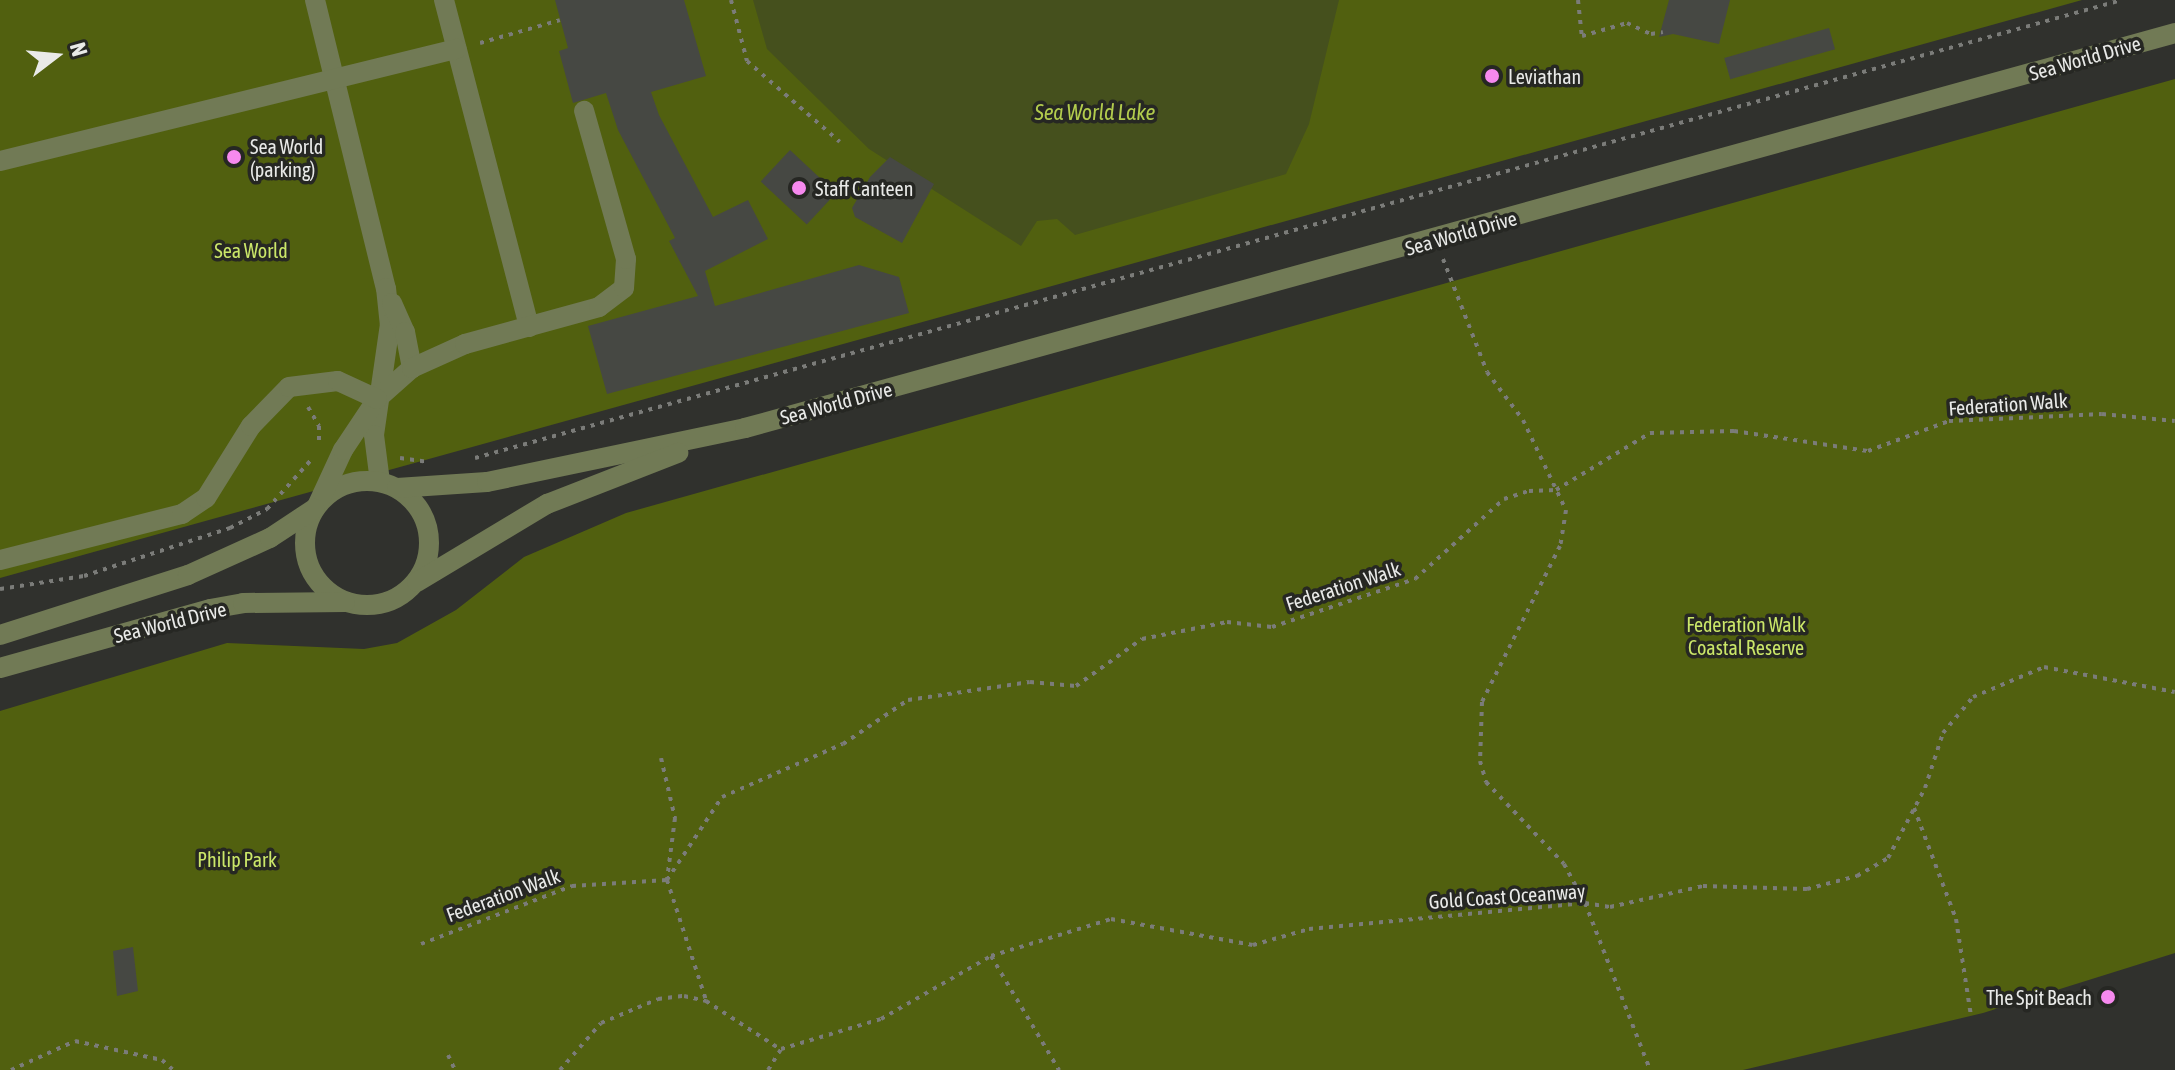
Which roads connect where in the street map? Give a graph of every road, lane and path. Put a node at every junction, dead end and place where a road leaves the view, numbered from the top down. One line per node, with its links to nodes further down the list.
1 (315, 0): 11 (street)
2 (444, 0): 10 (street)
3 (731, 0): 13 (path)
4 (1578, 0): 7 (path)
5 (2122, 0): 24 (path)
6 (560, 20): 9 (path)
7 (1663, 32)
8 (2175, 33): 15 (street, Sea World Drive)
9 (480, 43)
10 (456, 49): 11 (street); 17 (street)
11 (334, 80): 14 (street); 16 (street)
12 (584, 111): 17 (street)
13 (840, 142)
14 (0, 161)
15 (1436, 240): 22 (street, Sea World Drive); 27 (path)
16 (386, 288): 18 (street); 19 (street)
17 (529, 327): 18 (street)
18 (412, 368): 19 (street)
19 (377, 399): 23 (street); 28 (street); 29 (street)
20 (307, 405): 31 (path)
21 (2175, 421): 27 (path, Federation Walk)
22 (745, 428): 26 (street, Sea World Drive); 30 (street, Sea World Drive)
23 (375, 448): 25 (path); 26 (street)
24 (468, 460)
25 (442, 462)
26 (388, 485): 28 (street); 30 (street)
27 (1556, 490): 38 (path, Federation Walk); 39 (path)
28 (316, 506): 32 (street); 33 (street, Sea World Drive)
29 (0, 560)
30 (415, 583): 32 (street)
31 (0, 589)
32 (345, 602): 34 (street, Sea World Drive)
33 (0, 635)
34 (0, 668)
35 (2175, 692): 37 (path, Gold Coast Oceanway)
36 (661, 758): 38 (path)
37 (1914, 808): 39 (path, Gold Coast Oceanway); 43 (path)
38 (667, 880): 40 (path, Federation Walk); 42 (path)
39 (1585, 903): 41 (path, Gold Coast Oceanway); 52 (path)
40 (421, 944)
41 (991, 956): 44 (path, Gold Coast Oceanway); 51 (path)
42 (706, 1001): 44 (path); 49 (path)
43 (1971, 1016)
44 (781, 1049): 50 (path)
45 (448, 1055): 48 (path)
46 (11, 1070): 47 (path)
47 (173, 1070)
48 (455, 1070)
49 (560, 1070)
50 (768, 1070)
51 (1059, 1070)
52 (1650, 1070)

